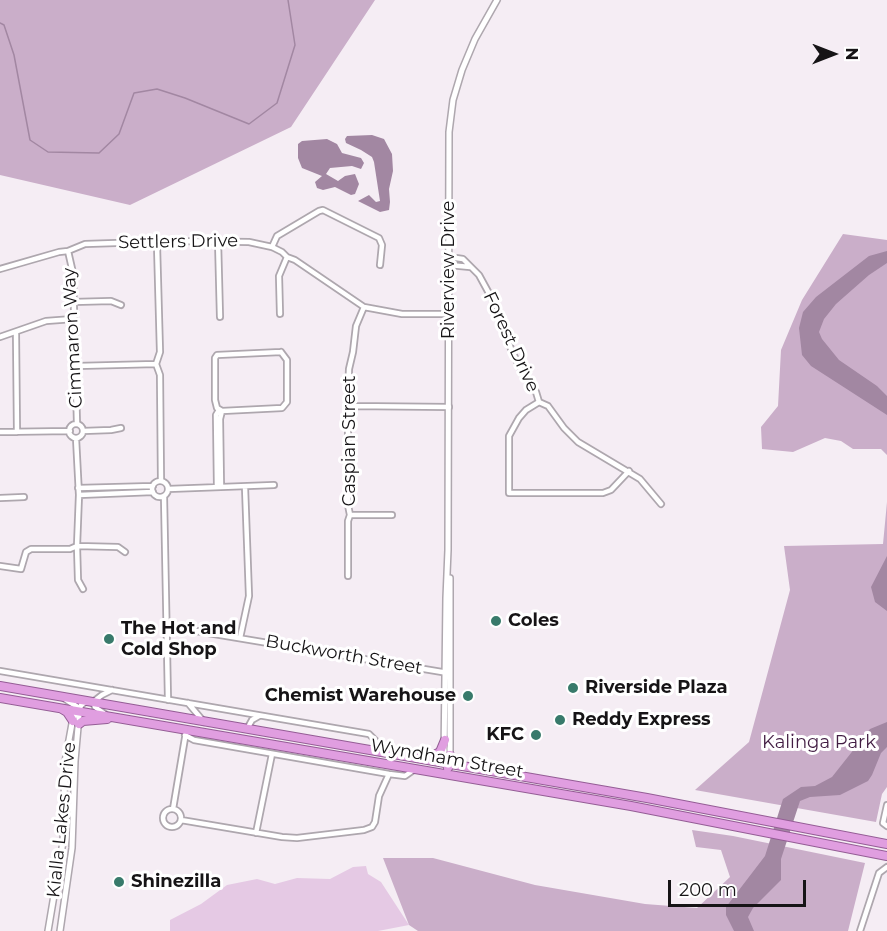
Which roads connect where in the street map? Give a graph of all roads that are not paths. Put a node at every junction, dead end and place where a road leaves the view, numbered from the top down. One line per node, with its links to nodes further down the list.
1 (497, 0): 7 (street, Riverview Drive)
2 (218, 240): 3 (street, Settlers Drive); 4 (street, Settlers Drive); 17 (street)
3 (157, 245): 5 (street, Settlers Drive); 21 (street)
4 (272, 247): 6 (street, Settlers Drive); 8 (street)
5 (68, 251): 11 (street, Settlers Drive); 12 (street, Cimmaron Way)
6 (287, 257): 14 (street, Settlers Drive); 15 (street)
7 (448, 257): 9 (street, Riverview Drive); 10 (street)
8 (380, 265)
9 (448, 265): 10 (street); 16 (street, Riverview Drive)
10 (473, 267): 23 (street, Forest Drive)
11 (0, 269)
12 (73, 302): 13 (street); 18 (street, Cimmaron Way)
13 (121, 305)
14 (364, 307): 16 (street, Settlers Drive); 24 (street, Caspian Street)
15 (280, 314)
16 (448, 314): 25 (street, Riverview Drive)
17 (220, 317)
18 (74, 319): 19 (street); 22 (street, Cimmaron Way)
19 (16, 333): 20 (street); 31 (street)
20 (0, 337)
21 (156, 364): 22 (street); 35 (street)
22 (77, 366): 27 (street, Cimmaron Way)
23 (539, 402): 34 (street, Forest Drive); 34 (street)
24 (351, 406): 25 (street); 47 (street, Caspian Street)
25 (449, 407): 57 (street, Riverview Drive)
26 (220, 411): 26 (street); 37 (street)
27 (77, 424): 29 (street); 32 (street)
28 (121, 428): 29 (street)
29 (83, 431): 33 (street)
30 (0, 432): 31 (street)
31 (17, 432): 32 (street)
32 (70, 432): 33 (street)
33 (76, 438): 39 (street)
34 (629, 471): 46 (street, Forest Drive)
35 (161, 481): 40 (street); 41 (street)
36 (274, 485): 38 (street)
37 (219, 487): 38 (street); 41 (street)
38 (245, 487): 55 (street)
39 (78, 488): 40 (street); 42 (street)
40 (153, 489): 42 (street); 43 (street)
41 (168, 489): 43 (street)
42 (79, 495): 49 (street)
43 (164, 496): 54 (street)
44 (24, 497): 45 (street)
45 (0, 498)
46 (661, 504)
47 (350, 515): 48 (street); 52 (street, Caspian Street)
48 (392, 515)
49 (77, 546): 50 (street); 51 (street); 53 (street)
50 (125, 552)
51 (0, 566)
52 (348, 576)
53 (83, 589)
54 (166, 626): 55 (street, Buckworth Street); 63 (street)
55 (240, 638): 57 (street, Buckworth Street)
56 (0, 671): 59 (street)
57 (448, 673): 79 (street, Riverview Drive); 84 (street, Riverview Drive)
58 (0, 686): 60 (highway, Wyndham Street)
59 (112, 690): 63 (street); 64 (street)
60 (35, 692): 61 (highway, Wyndham Street); 66 (highway)
61 (58, 696): 64 (highway, Wyndham Street); 68 (street)
62 (0, 698): 66 (highway, Wyndham Street)
63 (168, 700): 65 (street)
64 (90, 702): 68 (street); 70 (street); 73 (highway, Wyndham Street)
65 (188, 703): 69 (street); 73 (street)
66 (44, 705): 67 (highway, Wyndham Street)
67 (59, 707): 68 (highway, Wyndham Street); 72 (highway)
68 (78, 710): 70 (highway, Wyndham Street); 72 (street, Kialla Lakes Drive)
69 (260, 715): 75 (street); 80 (street)
70 (109, 716): 71 (highway, Wyndham Street)
71 (118, 718): 72 (highway); 76 (highway, Wyndham Street)
72 (76, 722): 82 (street, Kialla Lakes Drive); 83 (street, Kialla Lakes Drive)
73 (204, 722): 74 (highway, Wyndham Street)
74 (237, 727): 75 (highway, Wyndham Street); 77 (highway)
75 (247, 729): 78 (highway); 80 (highway, Wyndham Street)
76 (186, 732): 77 (highway, Wyndham Street); 81 (street); 93 (street)
77 (239, 738): 78 (highway, Wyndham Street)
78 (249, 740): 85 (highway, Wyndham Street)
79 (445, 740): 80 (highway); 84 (street, Riverview Drive)
80 (381, 752): 84 (highway, Wyndham Street)
81 (272, 754): 87 (street); 98 (street)
82 (65, 758): 83 (street); 99 (street, Kialla Lakes Drive)
83 (75, 758): 95 (street, Kialla Lakes Drive)
84 (447, 762): 86 (highway); 88 (highway); 89 (highway, Wyndham Street)
85 (415, 769): 86 (highway, Wyndham Street); 87 (street)
86 (436, 772): 88 (highway, Wyndham Street)
87 (389, 774): 98 (street)
88 (522, 787): 91 (highway, Wyndham Street)
89 (604, 790): 90 (highway, Wyndham Street); 91 (highway)
90 (666, 801): 94 (highway); 100 (highway, Wyndham Street)
91 (615, 803): 94 (highway, Wyndham Street)
92 (887, 805): 97 (street)
93 (173, 809): 96 (street); 96 (street)
94 (676, 814): 101 (highway, Wyndham Street)
95 (74, 819): 99 (street); 104 (street, Kialla Lakes Drive)
96 (181, 820): 98 (street)
97 (885, 824)
98 (256, 833)
99 (63, 842): 103 (street, Kialla Lakes Drive)
100 (887, 844)
101 (887, 856)
102 (886, 867): 105 (street)
103 (48, 931)
104 (60, 931)
105 (860, 931)

